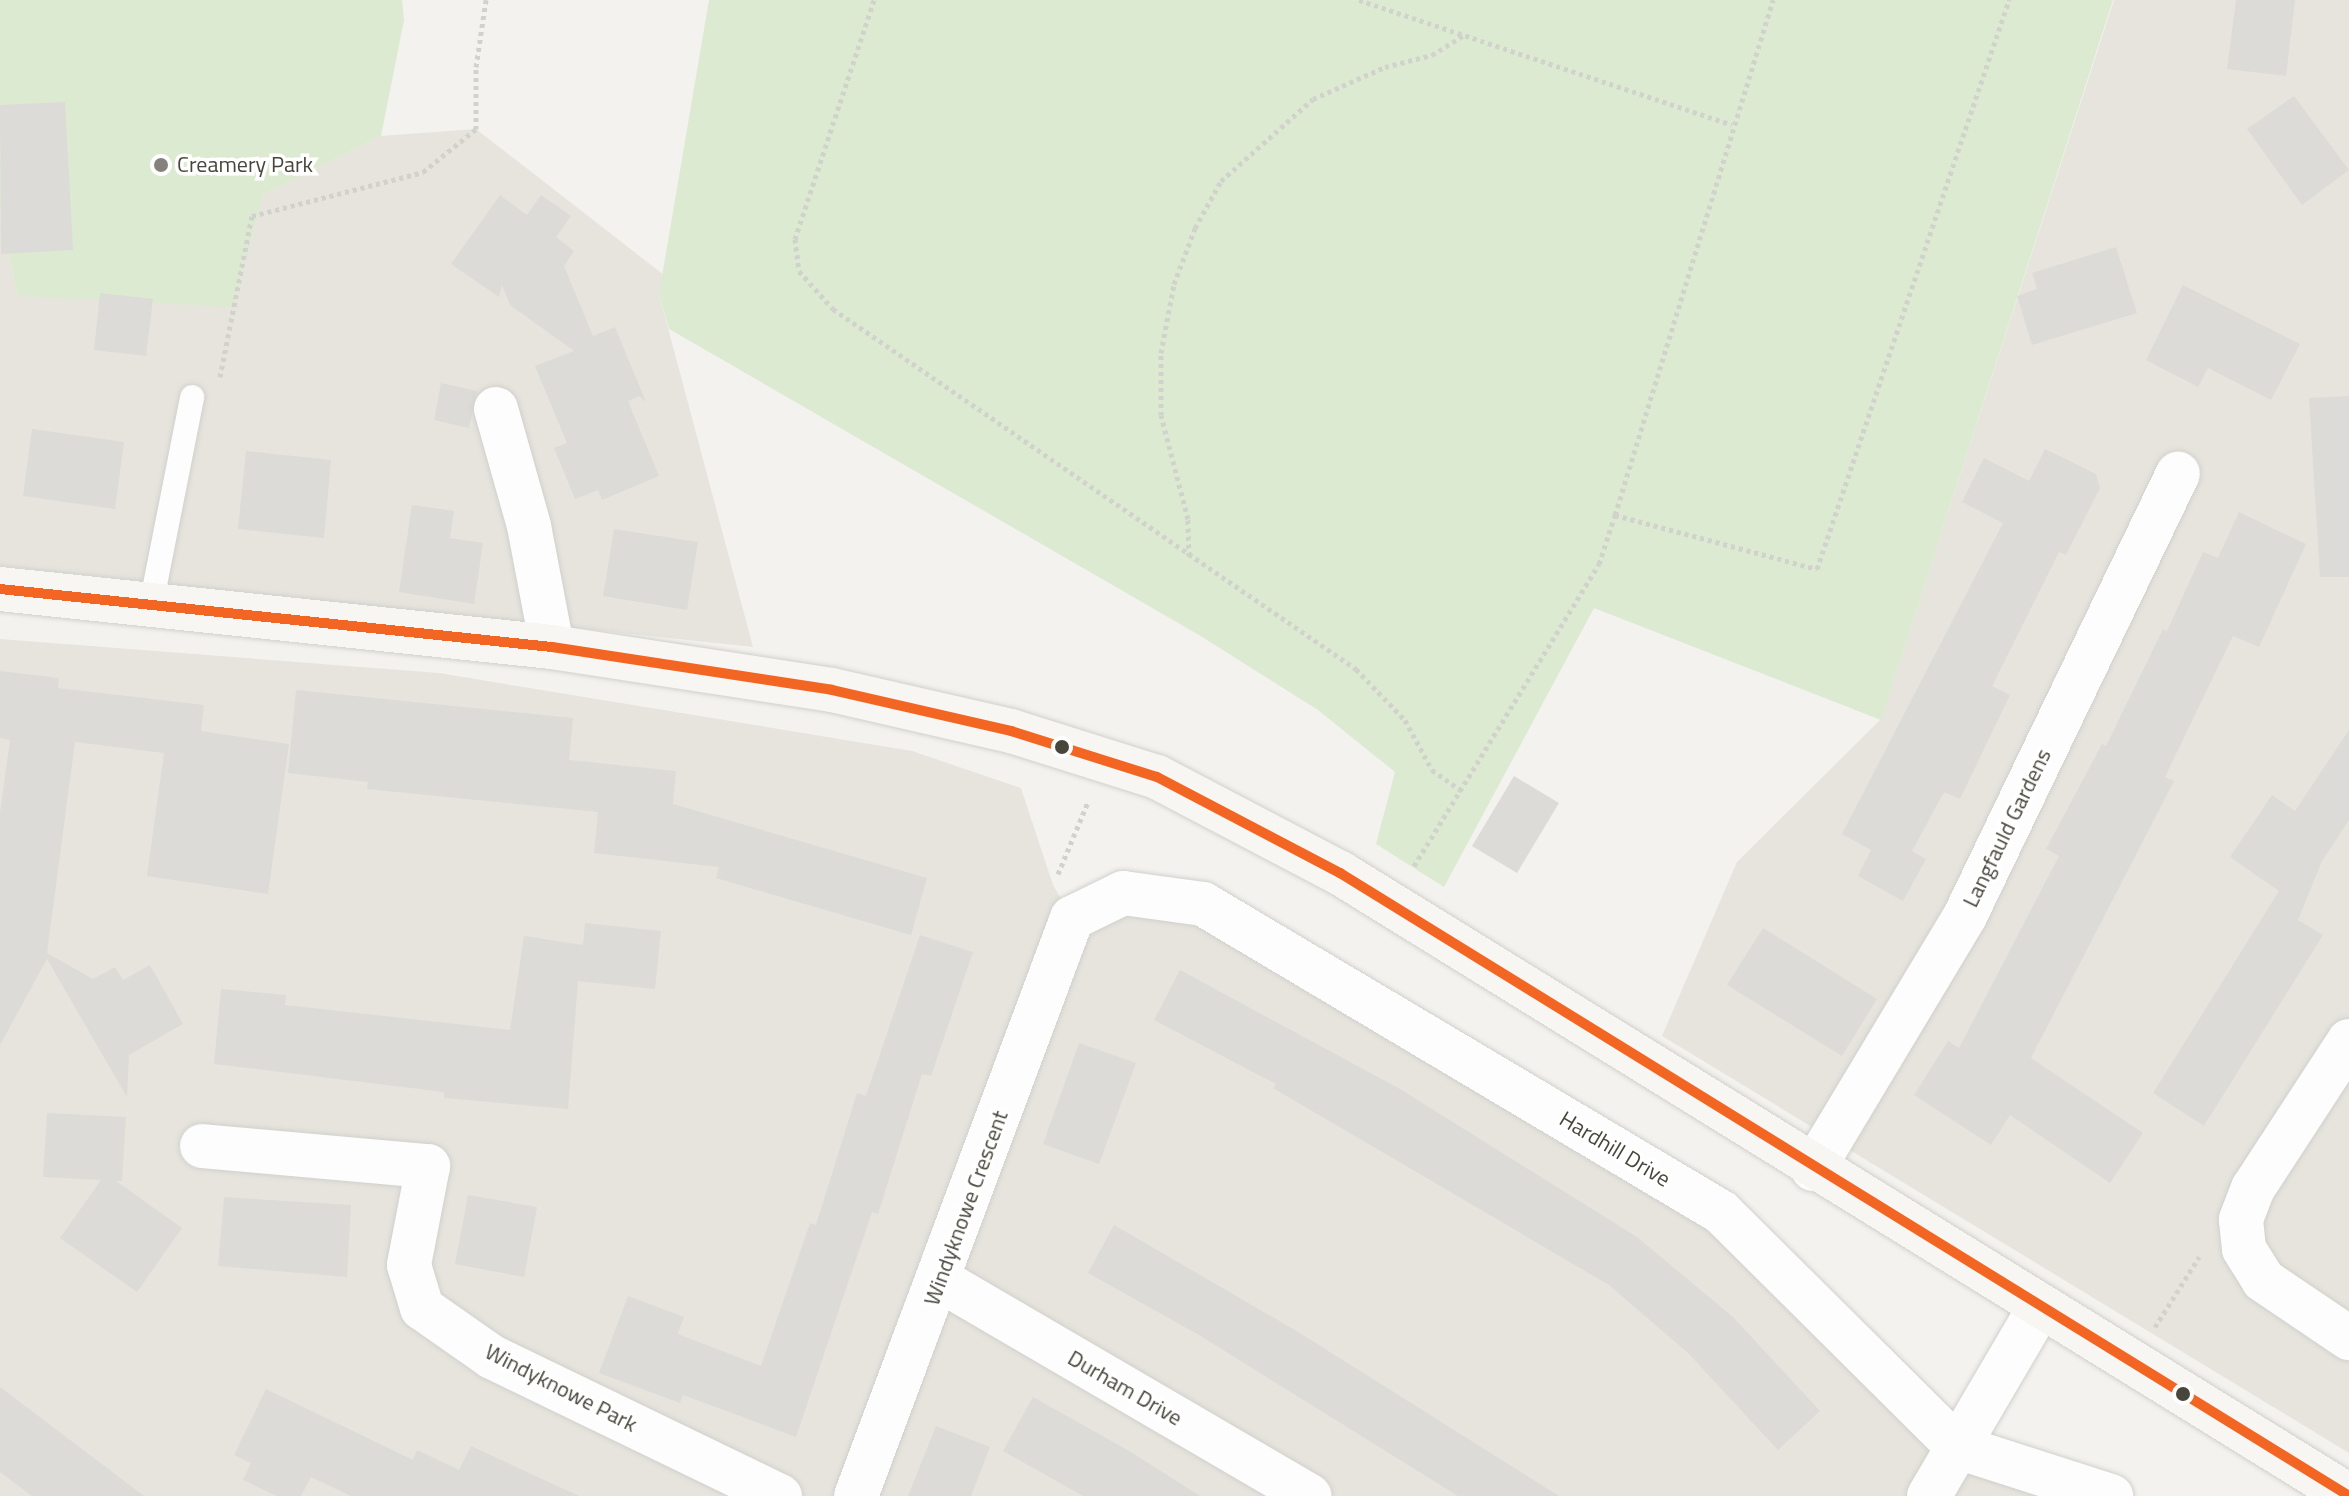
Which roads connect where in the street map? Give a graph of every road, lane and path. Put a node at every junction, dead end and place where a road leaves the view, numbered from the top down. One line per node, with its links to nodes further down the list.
1 (486, 0): 8 (path)
2 (874, 0): 13 (path)
3 (1359, 0): 6 (path)
4 (1773, 0): 7 (path)
5 (2009, 0): 12 (path)
6 (1465, 34): 7 (path); 13 (path)
7 (1732, 125): 12 (path)
8 (219, 381)
9 (192, 397): 15 (lane)
10 (496, 409): 16 (street)
11 (2178, 474): 23 (street, Langfauld Gardens)
12 (1615, 515): 18 (path)
13 (1189, 557): 18 (path)
14 (0, 589): 15 (main road)
15 (151, 605): 16 (main road)
16 (552, 647): 17 (main road)
17 (1105, 760): 19 (main road); 20 (path)
18 (1462, 791): 19 (path)
19 (1390, 904): 23 (main road)
20 (1072, 918): 25 (street, Windyknowe Crescent); 29 (street, Hardhill Drive)
21 (2349, 1041): 24 (street)
22 (202, 1146): 30 (street, Windyknowe Park)
23 (1813, 1169): 26 (main road)
24 (2243, 1235): 27 (path); 28 (street)
25 (940, 1280): 31 (street, Windyknowe Crescent); 32 (street, Durham Drive)
26 (2040, 1307): 29 (street); 35 (main road)
27 (2162, 1316)
28 (2349, 1338)
29 (1958, 1447): 33 (street); 34 (street, Hardhill Drive)
30 (780, 1496)
31 (856, 1496)
32 (1310, 1496)
33 (1929, 1496)
34 (2111, 1496)
35 (2349, 1496)

